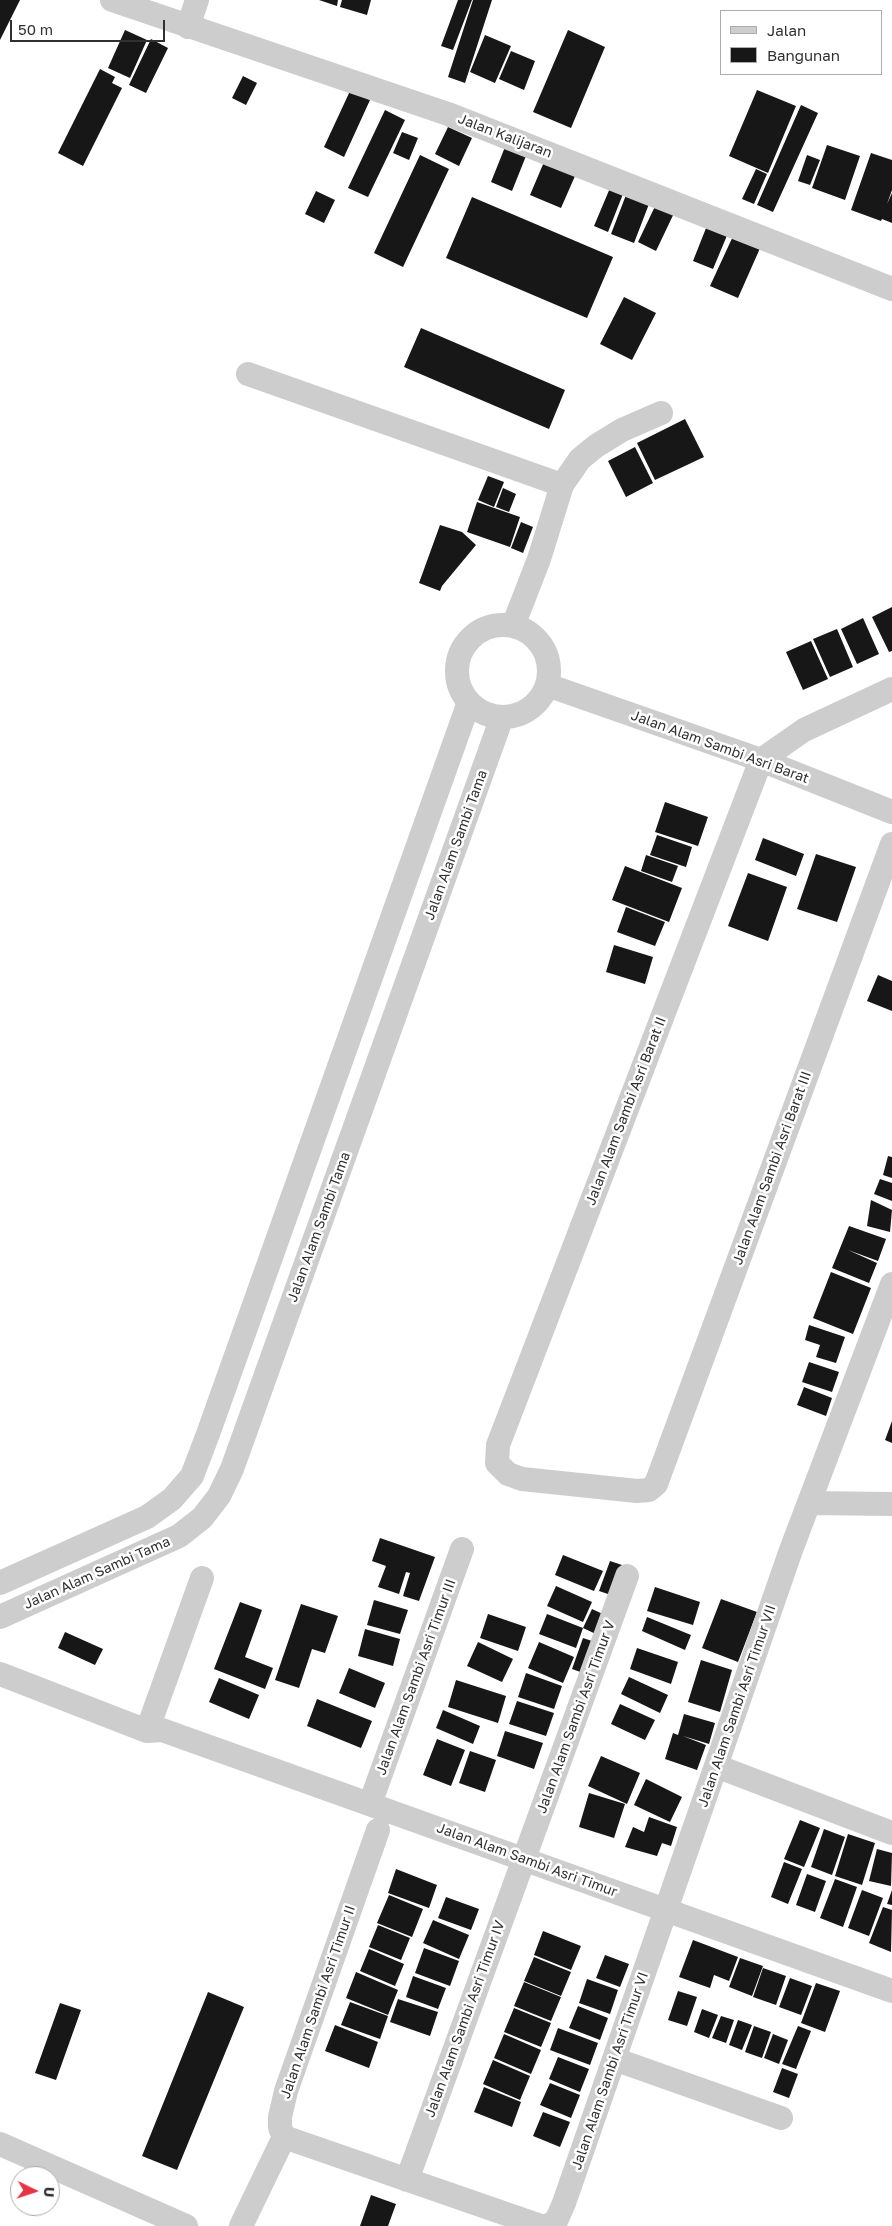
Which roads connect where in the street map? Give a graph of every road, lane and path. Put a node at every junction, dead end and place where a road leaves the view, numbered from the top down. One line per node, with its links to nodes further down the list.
1 (112, 0): 3 (street, Jalan Kalijaran)
2 (197, 0): 3 (street)
3 (188, 27): 4 (street, Jalan Kalijaran)
4 (892, 288)
5 (248, 374): 7 (street)
6 (661, 413): 7 (street)
7 (562, 485): 8 (street)
8 (513, 626): 9 (street); 11 (street)
9 (548, 685): 12 (street); 13 (street, Jalan Alam Sambi Asri Barat)
10 (892, 689): 13 (street)
11 (469, 702): 12 (street); 23 (street)
12 (502, 717): 24 (street, Jalan Alam Sambi Tama)
13 (761, 760): 14 (street, Jalan Alam Sambi Asri Barat); 17 (street, Jalan Alam Sambi Asri Barat II)
14 (892, 812)
15 (892, 844): 17 (street, Jalan Alam Sambi Asri Barat III)
16 (892, 1284): 19 (street, Jalan Alam Sambi Asri Timur VII)
17 (650, 1490)
18 (892, 1504): 19 (street)
19 (807, 1508): 28 (street, Jalan Alam Sambi Asri Timur VII)
20 (462, 1549): 29 (street, Jalan Alam Sambi Asri Timur III)
21 (627, 1576): 32 (street, Jalan Alam Sambi Asri Timur V)
22 (202, 1578): 27 (street)
23 (0, 1583)
24 (0, 1617)
25 (0, 1660): 27 (street, Jalan Alam Sambi Asri Timur)
26 (0, 1674): 27 (street, Jalan Alam Sambi Asri Timur)
27 (154, 1726): 29 (street, Jalan Alam Sambi Asri Timur)
28 (716, 1766): 31 (street); 33 (street, Jalan Alam Sambi Asri Timur VII)
29 (370, 1804): 32 (street, Jalan Alam Sambi Asri Timur)
30 (378, 1830): 37 (street, Jalan Alam Sambi Asri Timur II)
31 (892, 1832)
32 (524, 1859): 33 (street, Jalan Alam Sambi Asri Timur); 39 (street, Jalan Alam Sambi Asri Timur IV)
33 (666, 1910): 34 (street, Jalan Alam Sambi Asri Timur); 35 (street, Jalan Alam Sambi Asri Timur VI)
34 (892, 1991)
35 (614, 2059): 36 (street); 40 (street, Jalan Alam Sambi Asri Timur VI)
36 (781, 2118)
37 (284, 2137): 39 (street); 42 (street)
38 (0, 2144): 41 (street)
39 (407, 2180): 40 (street)
40 (538, 2225)
41 (186, 2226)
42 (240, 2226)

